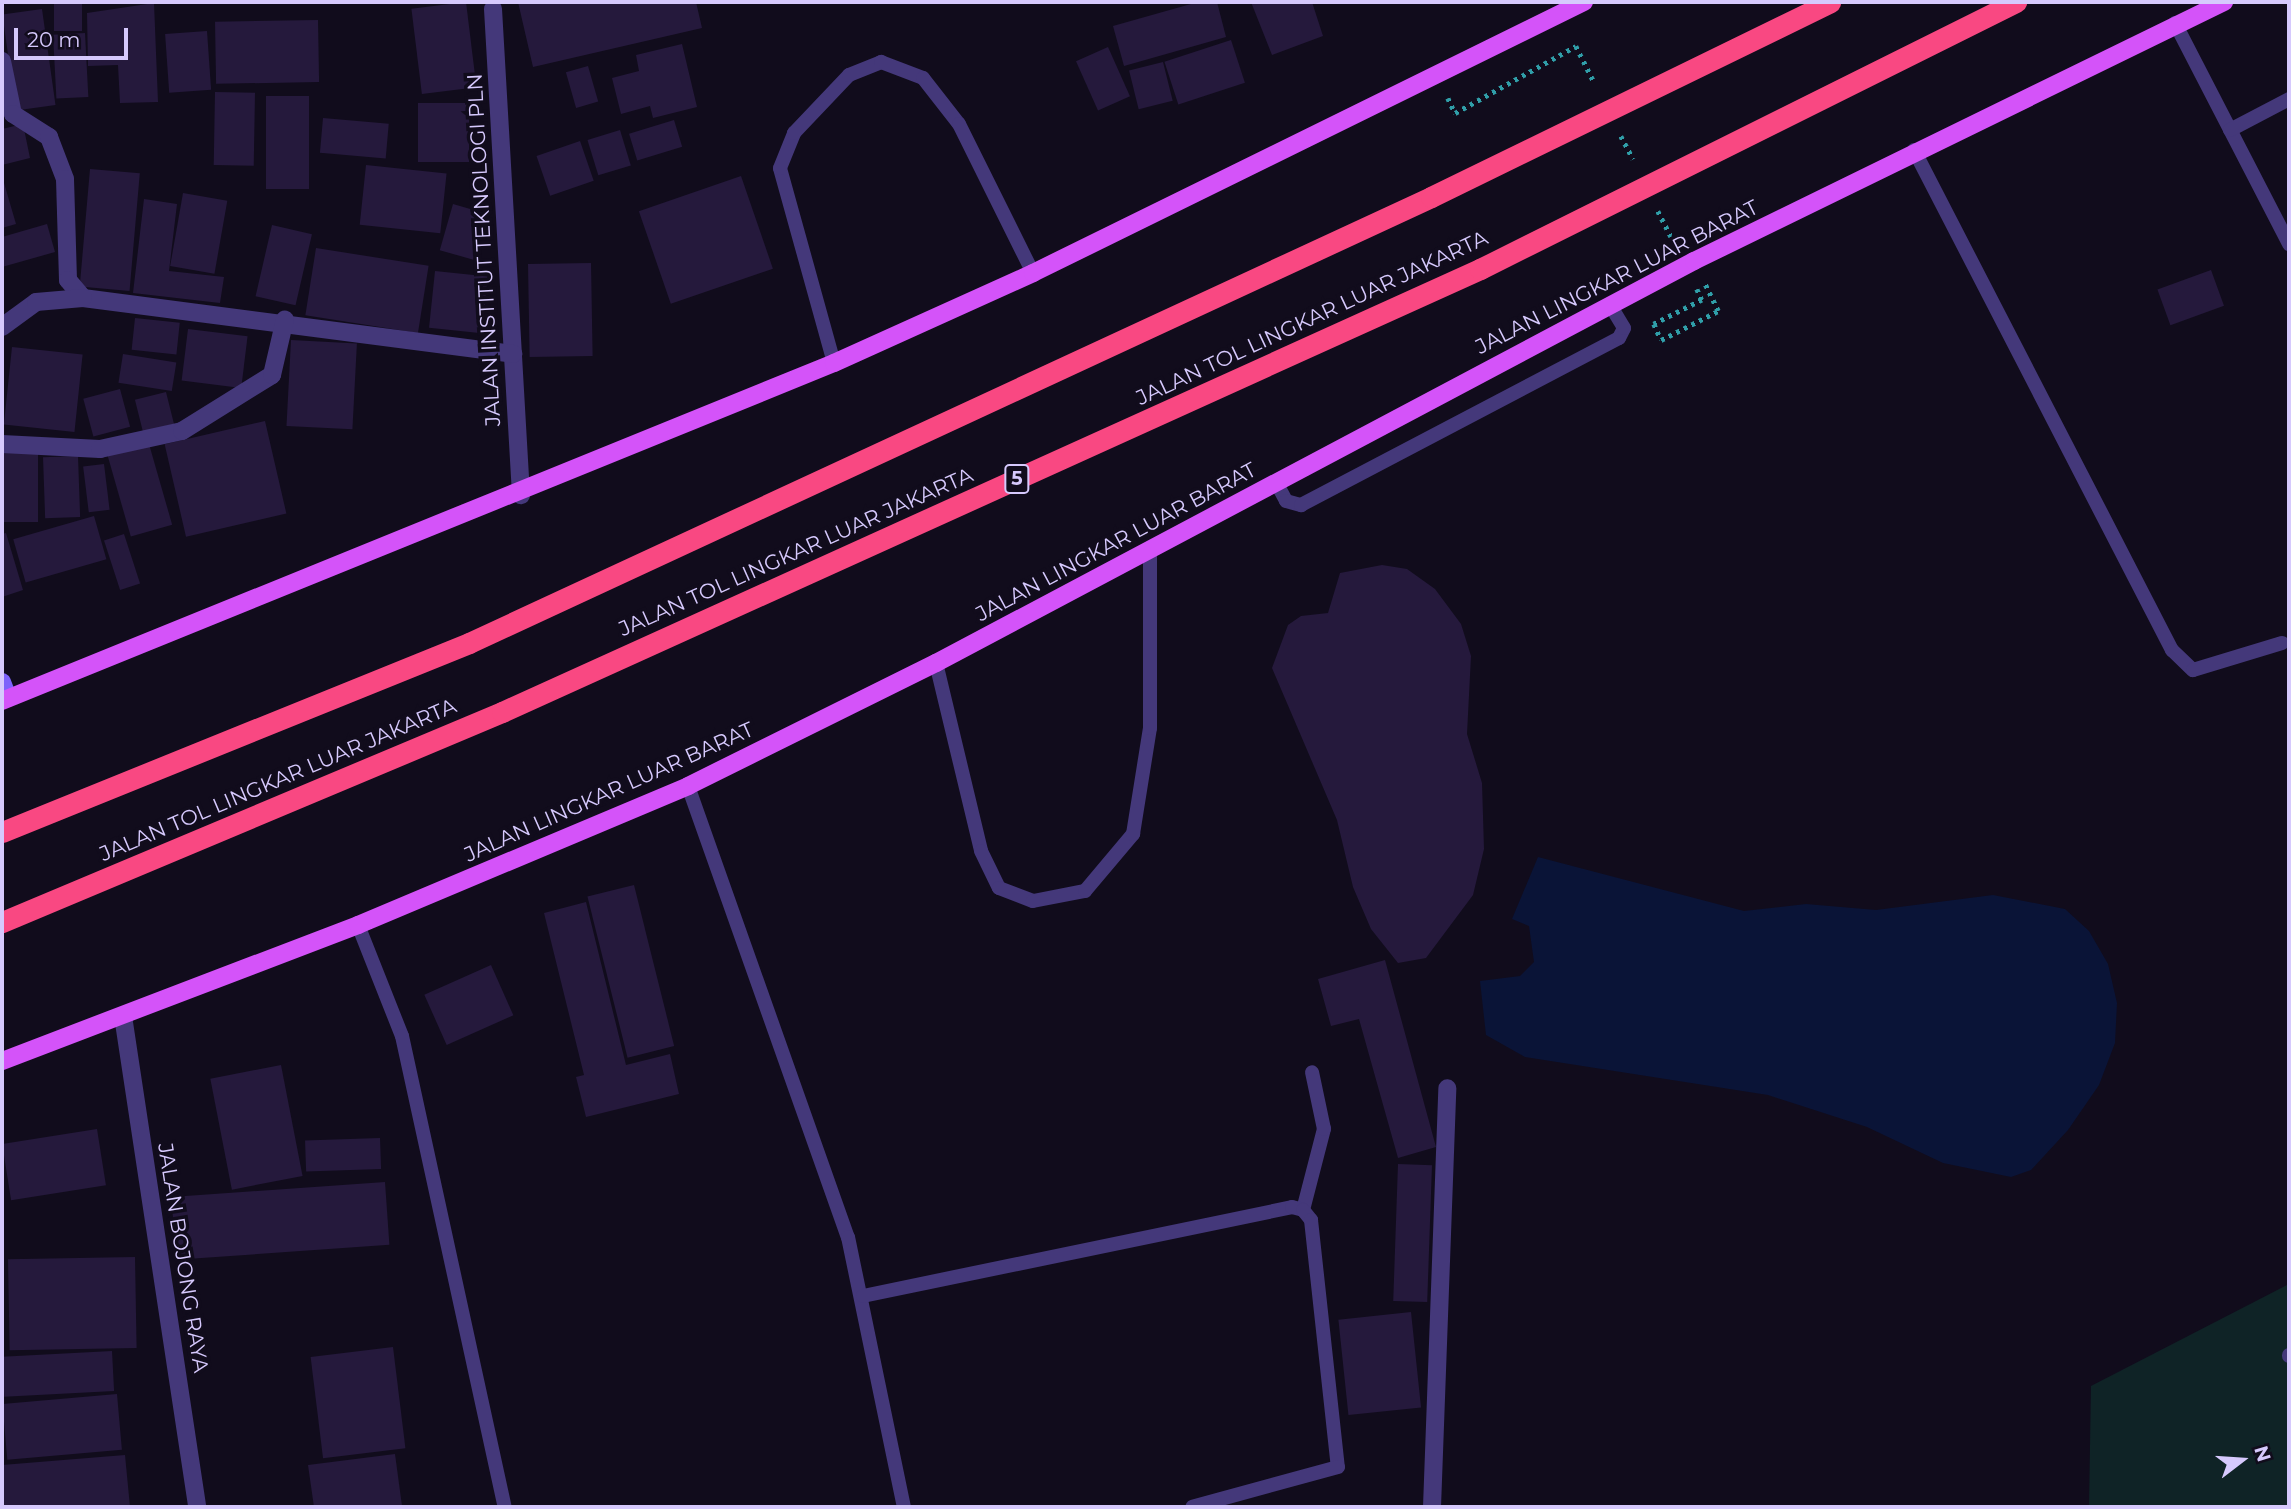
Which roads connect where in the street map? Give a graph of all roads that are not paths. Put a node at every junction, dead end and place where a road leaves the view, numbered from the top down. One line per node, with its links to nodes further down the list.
1 (1584, 2): 12 (main road)
2 (1830, 2): 27 (highway)
3 (2016, 2): 28 (highway, JALAN TOL LINGKAR LUAR JAKARTA / 5)
4 (2224, 2): 6 (main road, JALAN LINGKAR LUAR BARAT)
5 (494, 6): 17 (street, JALAN INSTITUT TEKNOLOGI PLN)
6 (2175, 23): 9 (lane); 10 (main road, JALAN LINGKAR LUAR BARAT)
7 (2, 61): 13 (street)
8 (2289, 99): 9 (lane)
9 (2230, 130): 11 (lane)
10 (1914, 150): 14 (main road, JALAN LINGKAR LUAR BARAT); 23 (lane)
11 (2289, 244)
12 (1033, 273): 18 (main road); 18 (lane)
13 (83, 298): 15 (street); 16 (street)
14 (1610, 305): 20 (main road, JALAN LINGKAR LUAR BARAT); 20 (lane)
15 (285, 319): 17 (street); 19 (street)
16 (2, 327)
17 (513, 354): 21 (street, JALAN INSTITUT TEKNOLOGI PLN)
18 (834, 363): 21 (main road)
19 (2, 444)
20 (1276, 482): 22 (main road, JALAN LINGKAR LUAR BARAT)
21 (521, 495): 25 (main road)
22 (1150, 550): 24 (main road, JALAN LINGKAR LUAR BARAT); 24 (lane)
23 (2282, 643)
24 (936, 663): 26 (main road, JALAN LINGKAR LUAR BARAT)
25 (4, 694)
26 (688, 786): 29 (main road, JALAN LINGKAR LUAR BARAT); 35 (lane)
27 (2, 832)
28 (2, 922)
29 (358, 925): 30 (main road, JALAN LINGKAR LUAR BARAT); 37 (lane)
30 (123, 1016): 31 (main road, JALAN LINGKAR LUAR BARAT); 36 (street, JALAN BOJONG RAYA)
31 (2, 1061)
32 (1312, 1072): 34 (lane)
33 (1447, 1088): 40 (street)
34 (1303, 1210): 35 (lane); 39 (lane)
35 (863, 1296): 38 (lane)
36 (197, 1507)
37 (505, 1507)
38 (904, 1507)
39 (1192, 1507)
40 (1432, 1507)

